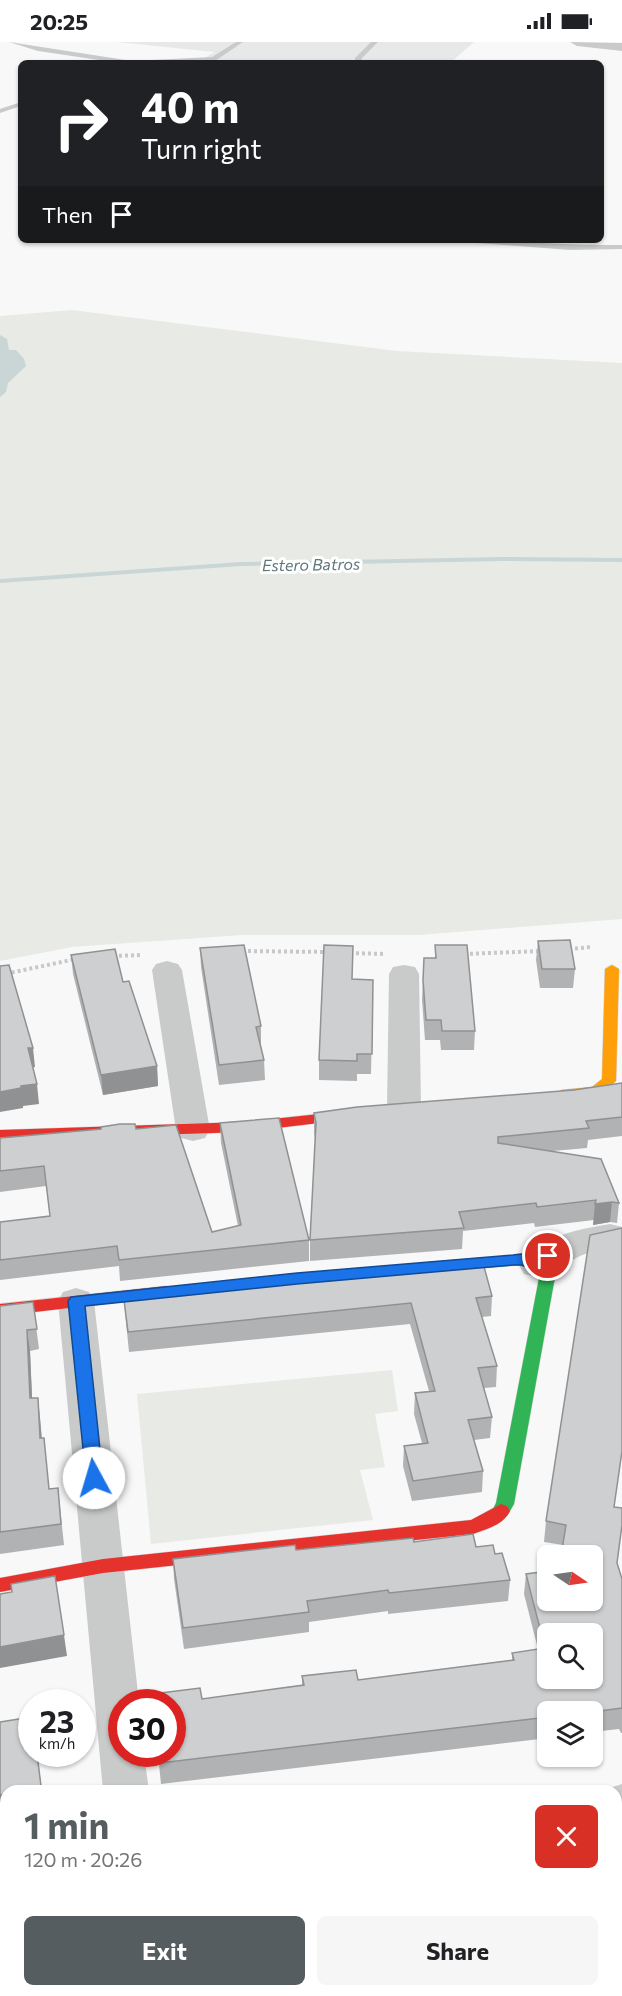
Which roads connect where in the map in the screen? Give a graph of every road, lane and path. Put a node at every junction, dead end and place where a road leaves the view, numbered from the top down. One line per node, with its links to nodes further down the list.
1 (12, 42): 6 (lane)
2 (240, 42): 7 (lane)
3 (375, 42): 8 (lane)
4 (577, 42): 5 (street)
5 (622, 47)
6 (110, 60)
7 (212, 60)
8 (359, 60)
9 (18, 105): 10 (lane)
10 (0, 111)
11 (499, 243): 12 (lane)
12 (622, 247)
13 (600, 946): 14 (path)
14 (567, 949)
15 (232, 951): 21 (path)
16 (545, 951): 17 (path)
17 (457, 954)
18 (103, 956): 20 (path)
19 (84, 957): 23 (path)
20 (159, 962): 27 (street)
21 (399, 964): 25 (street)
22 (612, 969): 24 (street)
23 (0, 975)
24 (546, 1095)
25 (404, 1107)
26 (373, 1112): 27 (street)
27 (194, 1130): 28 (street)
28 (0, 1135)
29 (610, 1236): 30 (street)
30 (537, 1264): 31 (street); 35 (street)
31 (411, 1269)
32 (181, 1290): 33 (street)
33 (76, 1301): 34 (street); 35 (street)
34 (0, 1310)
35 (103, 1566): 36 (street); 37 (street)
36 (0, 1585)
37 (116, 1689)
38 (123, 1767): 39 (street)
39 (125, 1785)

